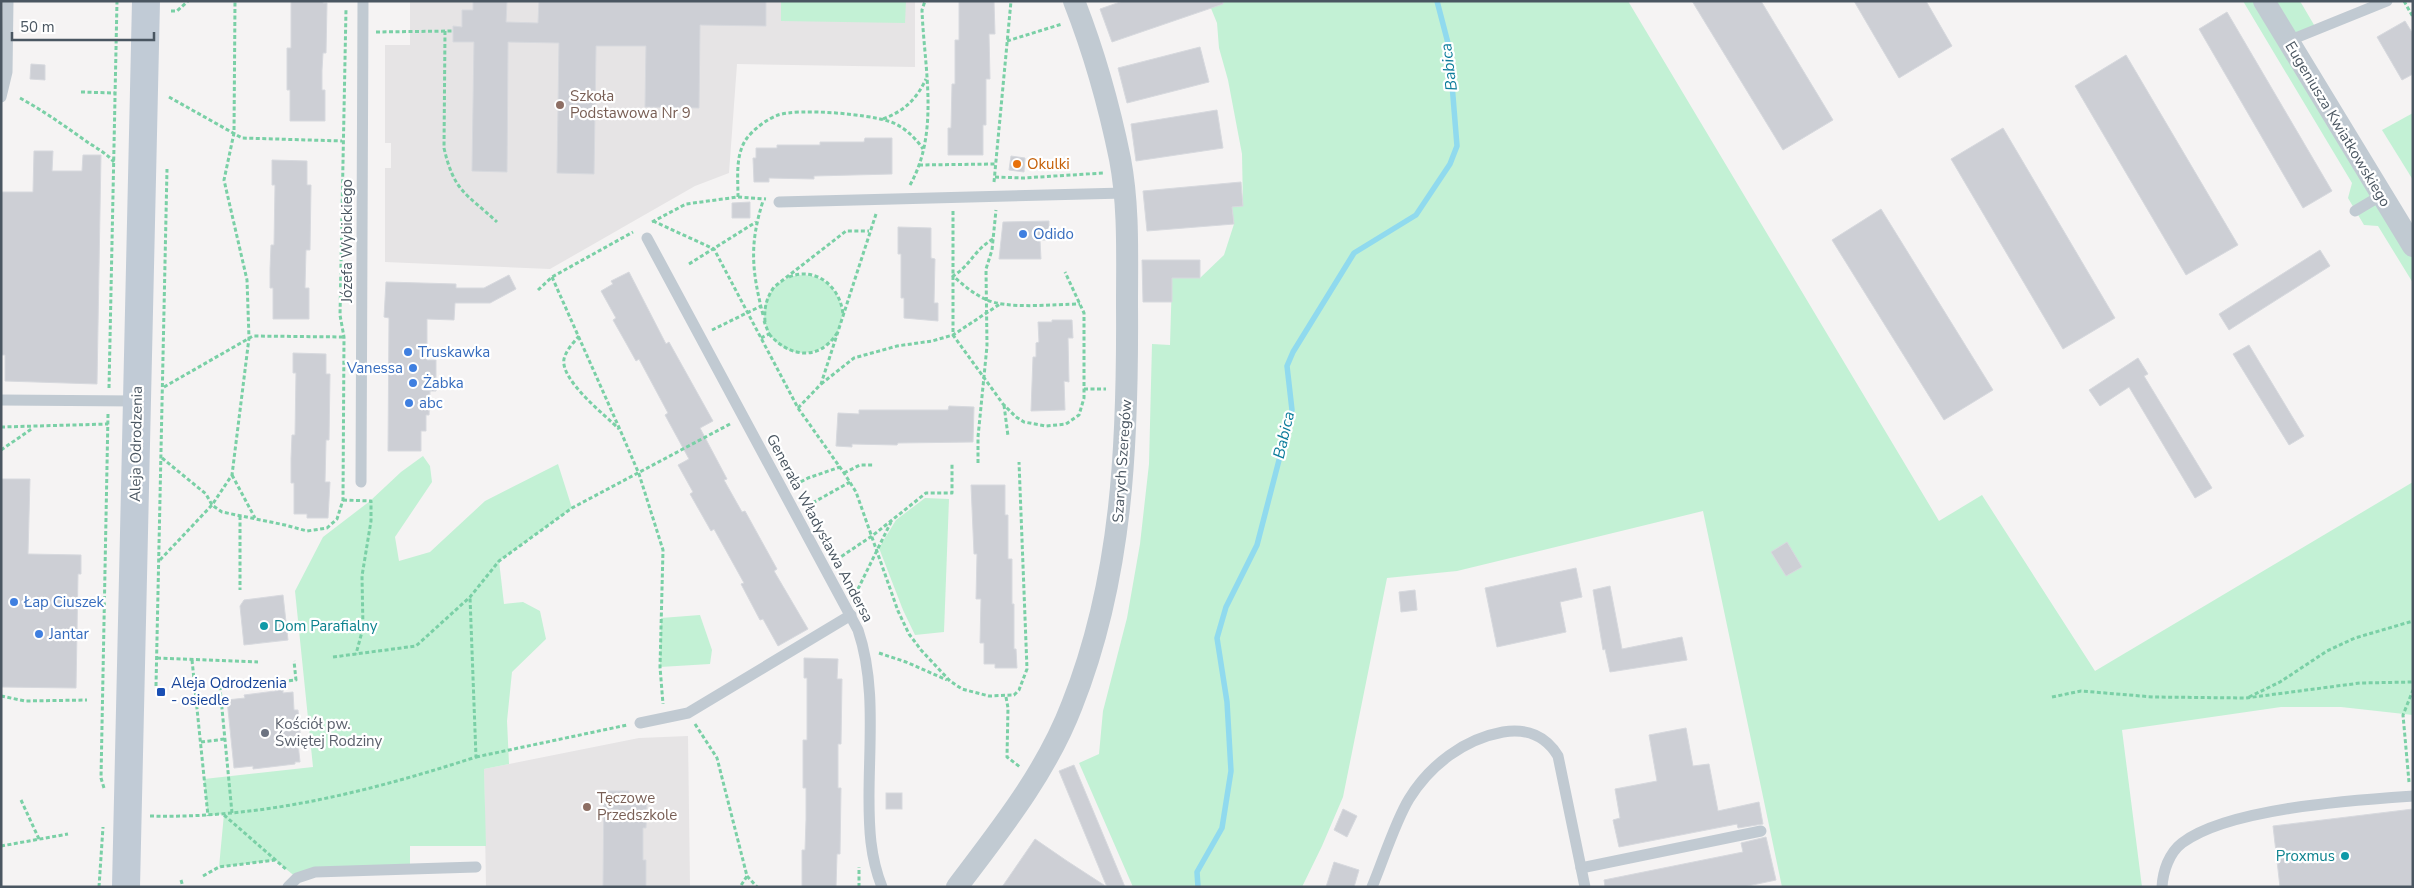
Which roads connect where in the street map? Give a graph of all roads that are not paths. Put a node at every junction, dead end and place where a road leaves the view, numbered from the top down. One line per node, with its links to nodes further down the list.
1 (8, 1): 8 (lane)
2 (363, 1): 17 (lane, Józefa Wybickiego)
3 (1074, 1): 9 (street, Szarych Szeregów)
4 (2264, 1): 7 (street, Eugeniusza Kwiatkowskiego)
5 (2387, 1): 7 (lane)
6 (158, 6): 16 (street, Aleja Odrodzenia)
7 (2288, 42): 10 (street, Eugeniusza Kwiatkowskiego)
8 (1, 97)
9 (1124, 193): 11 (lane); 27 (street, Szarych Szeregów)
10 (2382, 195): 12 (lane); 14 (street, Eugeniusza Kwiatkowskiego)
11 (779, 202)
12 (2355, 211)
13 (644, 233): 18 (lane, Generała Władysława Andersa)
14 (2413, 246)
15 (1, 400): 16 (lane)
16 (137, 401): 24 (street, Aleja Odrodzenia)
17 (360, 482)
18 (849, 612): 19 (lane); 26 (lane, Generała Władysława Andersa)
19 (640, 723)
20 (2411, 796): 30 (lane)
21 (1760, 831): 23 (lane)
22 (476, 867): 25 (lane)
23 (1581, 868): 28 (lane); 29 (lane)
24 (126, 887)
25 (288, 887)
26 (882, 887)
27 (957, 887)
28 (1372, 887)
29 (1585, 887)
30 (2162, 887)

